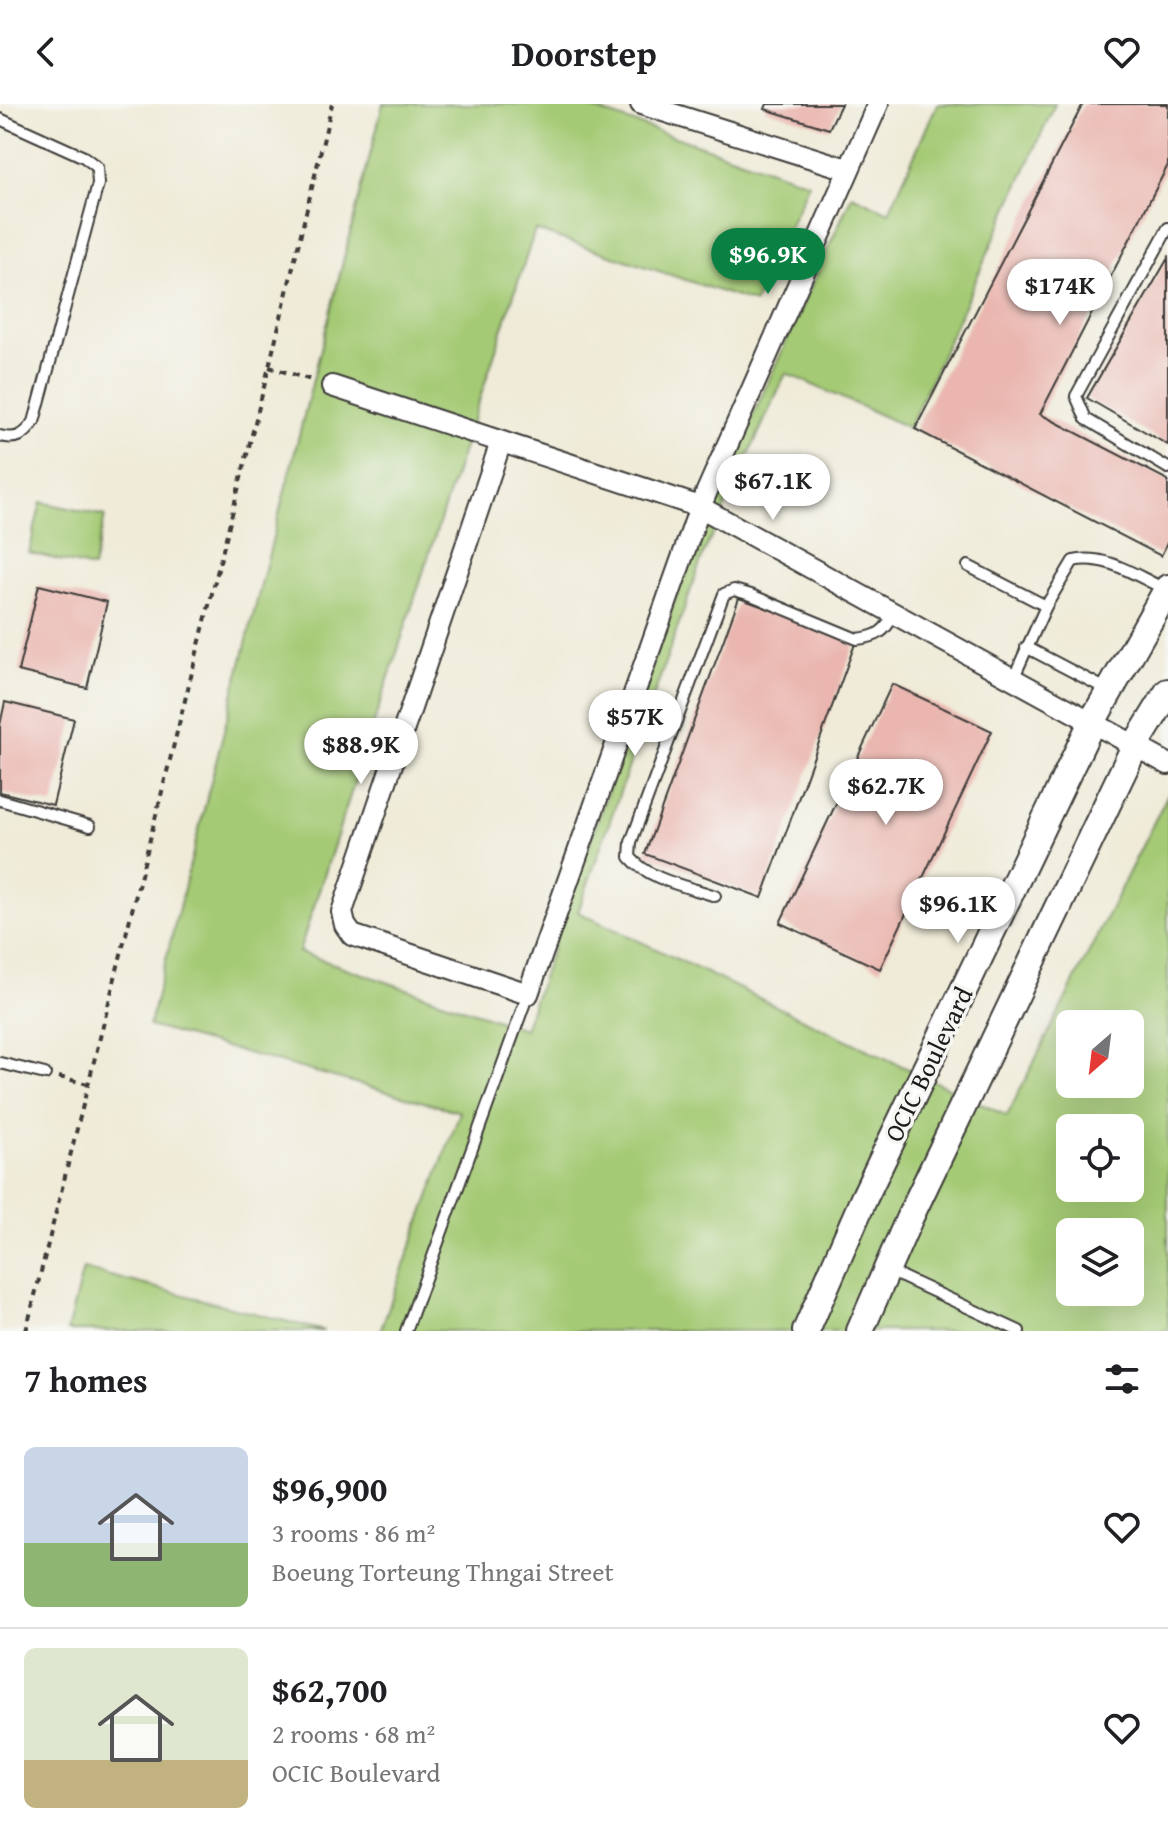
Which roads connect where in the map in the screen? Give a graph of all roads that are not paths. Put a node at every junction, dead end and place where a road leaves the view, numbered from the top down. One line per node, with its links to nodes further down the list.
1 (641, 104): 3 (street)
2 (878, 104): 5 (street)
3 (670, 108): 5 (street)
4 (0, 119): 8 (lane)
5 (847, 169): 11 (street)
6 (1168, 228): 10 (lane)
7 (332, 386): 9 (street)
8 (0, 436)
9 (501, 442): 11 (street); 26 (street)
10 (1168, 468)
11 (700, 507): 15 (street); 26 (street)
12 (968, 566): 14 (lane)
13 (1168, 589): 14 (lane); 18 (street, OCIC Boulevard)
14 (1046, 606): 16 (lane)
15 (894, 614): 17 (street); 25 (lane)
16 (1026, 647): 17 (lane); 18 (lane)
17 (1013, 679): 20 (street)
18 (1110, 690): 20 (street, OCIC Boulevard)
19 (1168, 692): 21 (street, OCIC Boulevard)
20 (1092, 722): 21 (street); 31 (street, OCIC Boulevard)
21 (1135, 746): 22 (street); 29 (street, OCIC Boulevard)
22 (1168, 764)
23 (0, 800): 24 (lane)
24 (90, 826)
25 (715, 896)
26 (528, 994): 30 (lane)
27 (0, 1063): 28 (lane)
28 (45, 1074)
29 (887, 1270): 32 (street, OCIC Boulevard); 33 (lane)
30 (406, 1331)
31 (806, 1331)
32 (860, 1331)
33 (1019, 1331)

